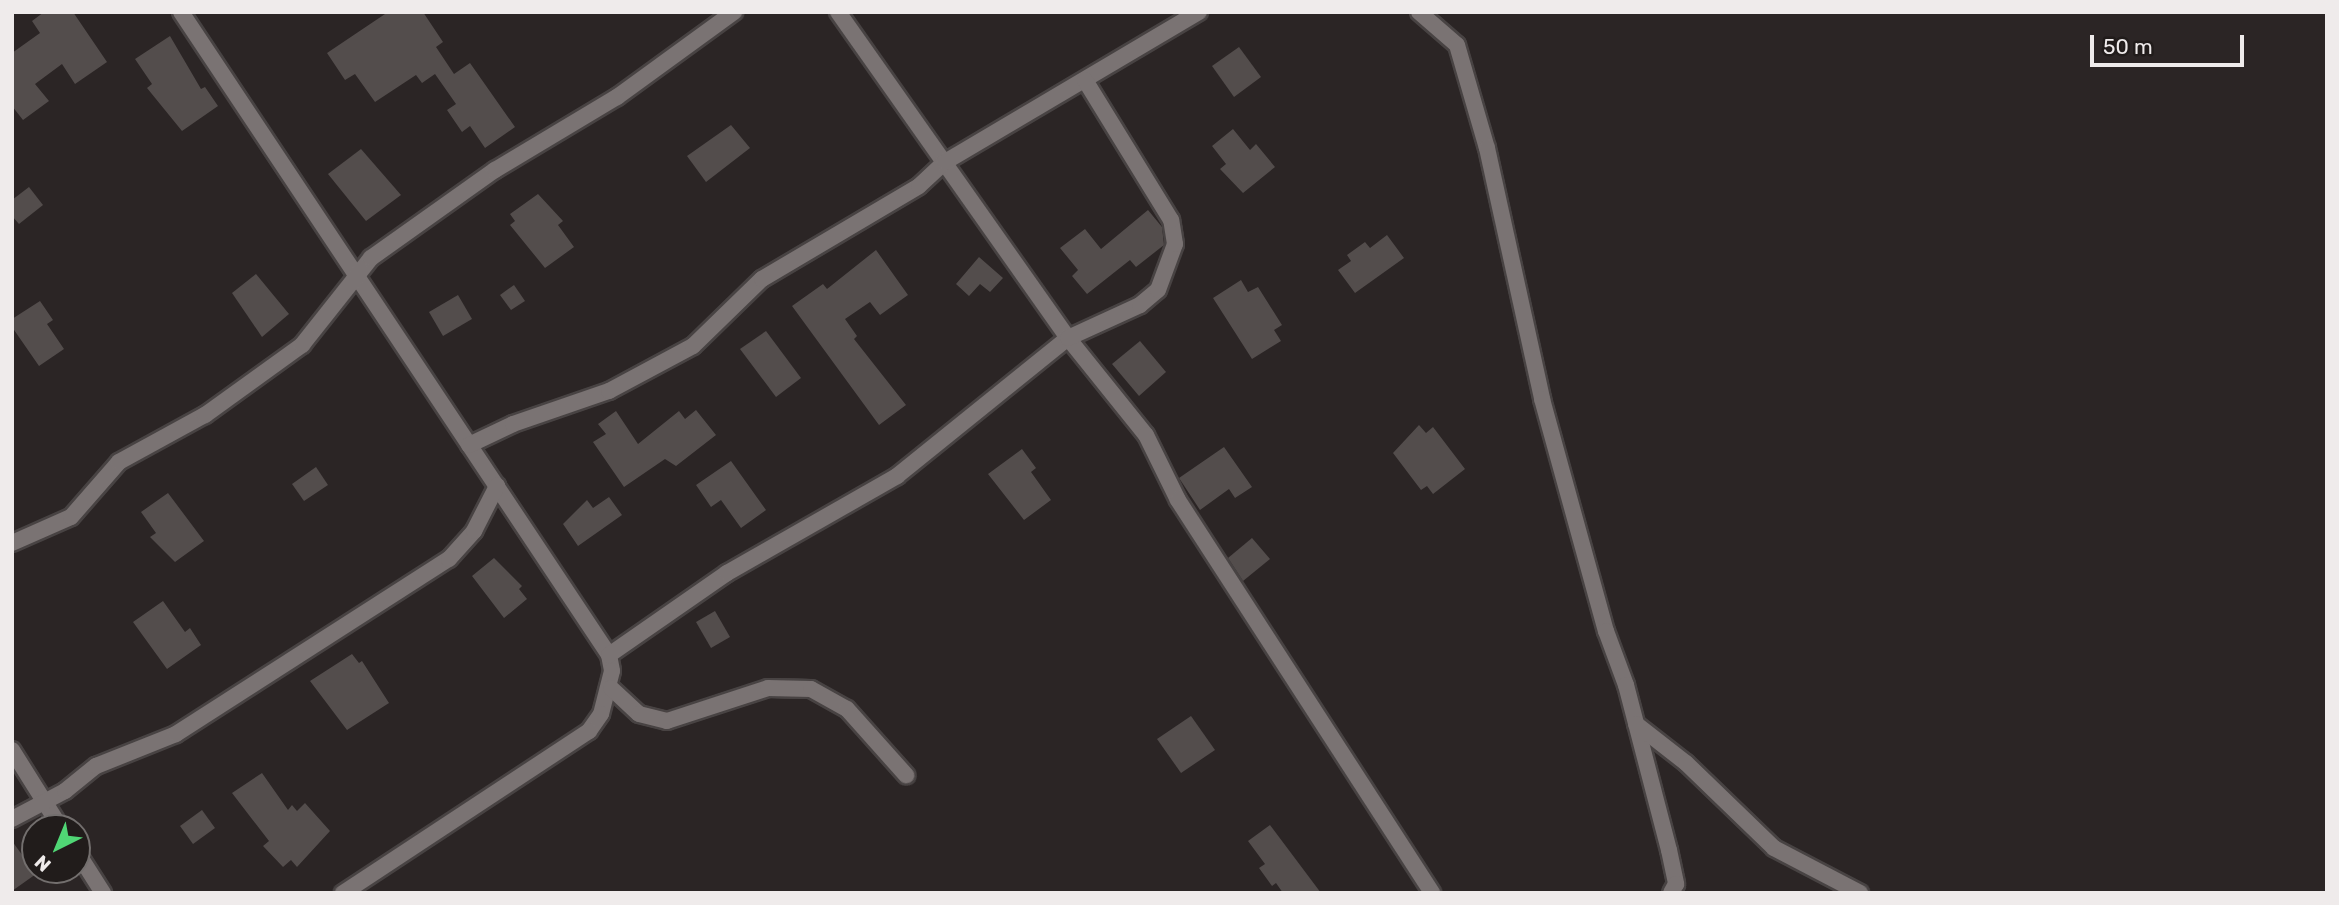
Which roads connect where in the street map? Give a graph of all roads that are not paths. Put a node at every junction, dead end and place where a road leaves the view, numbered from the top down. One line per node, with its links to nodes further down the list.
1 (181, 12): 8 (street)
2 (734, 12): 8 (street)
3 (838, 12): 7 (street)
4 (1199, 12): 6 (street)
5 (1419, 12): 15 (street)
6 (1085, 80): 7 (street); 9 (street)
7 (945, 162): 9 (street); 10 (street)
8 (355, 274): 10 (street); 12 (street)
9 (1068, 338): 13 (street); 24 (street)
10 (469, 445): 11 (street)
11 (496, 486): 13 (street); 18 (street)
12 (12, 543)
13 (609, 655): 14 (street)
14 (611, 688): 17 (street); 23 (street)
15 (1636, 724): 25 (street); 26 (street)
16 (12, 750): 18 (street)
17 (906, 775)
18 (43, 800): 19 (street); 20 (street)
19 (52, 814)
20 (12, 819)
21 (91, 874): 22 (street)
22 (103, 893)
23 (342, 893)
24 (1432, 893)
25 (1671, 893)
26 (1860, 893)

